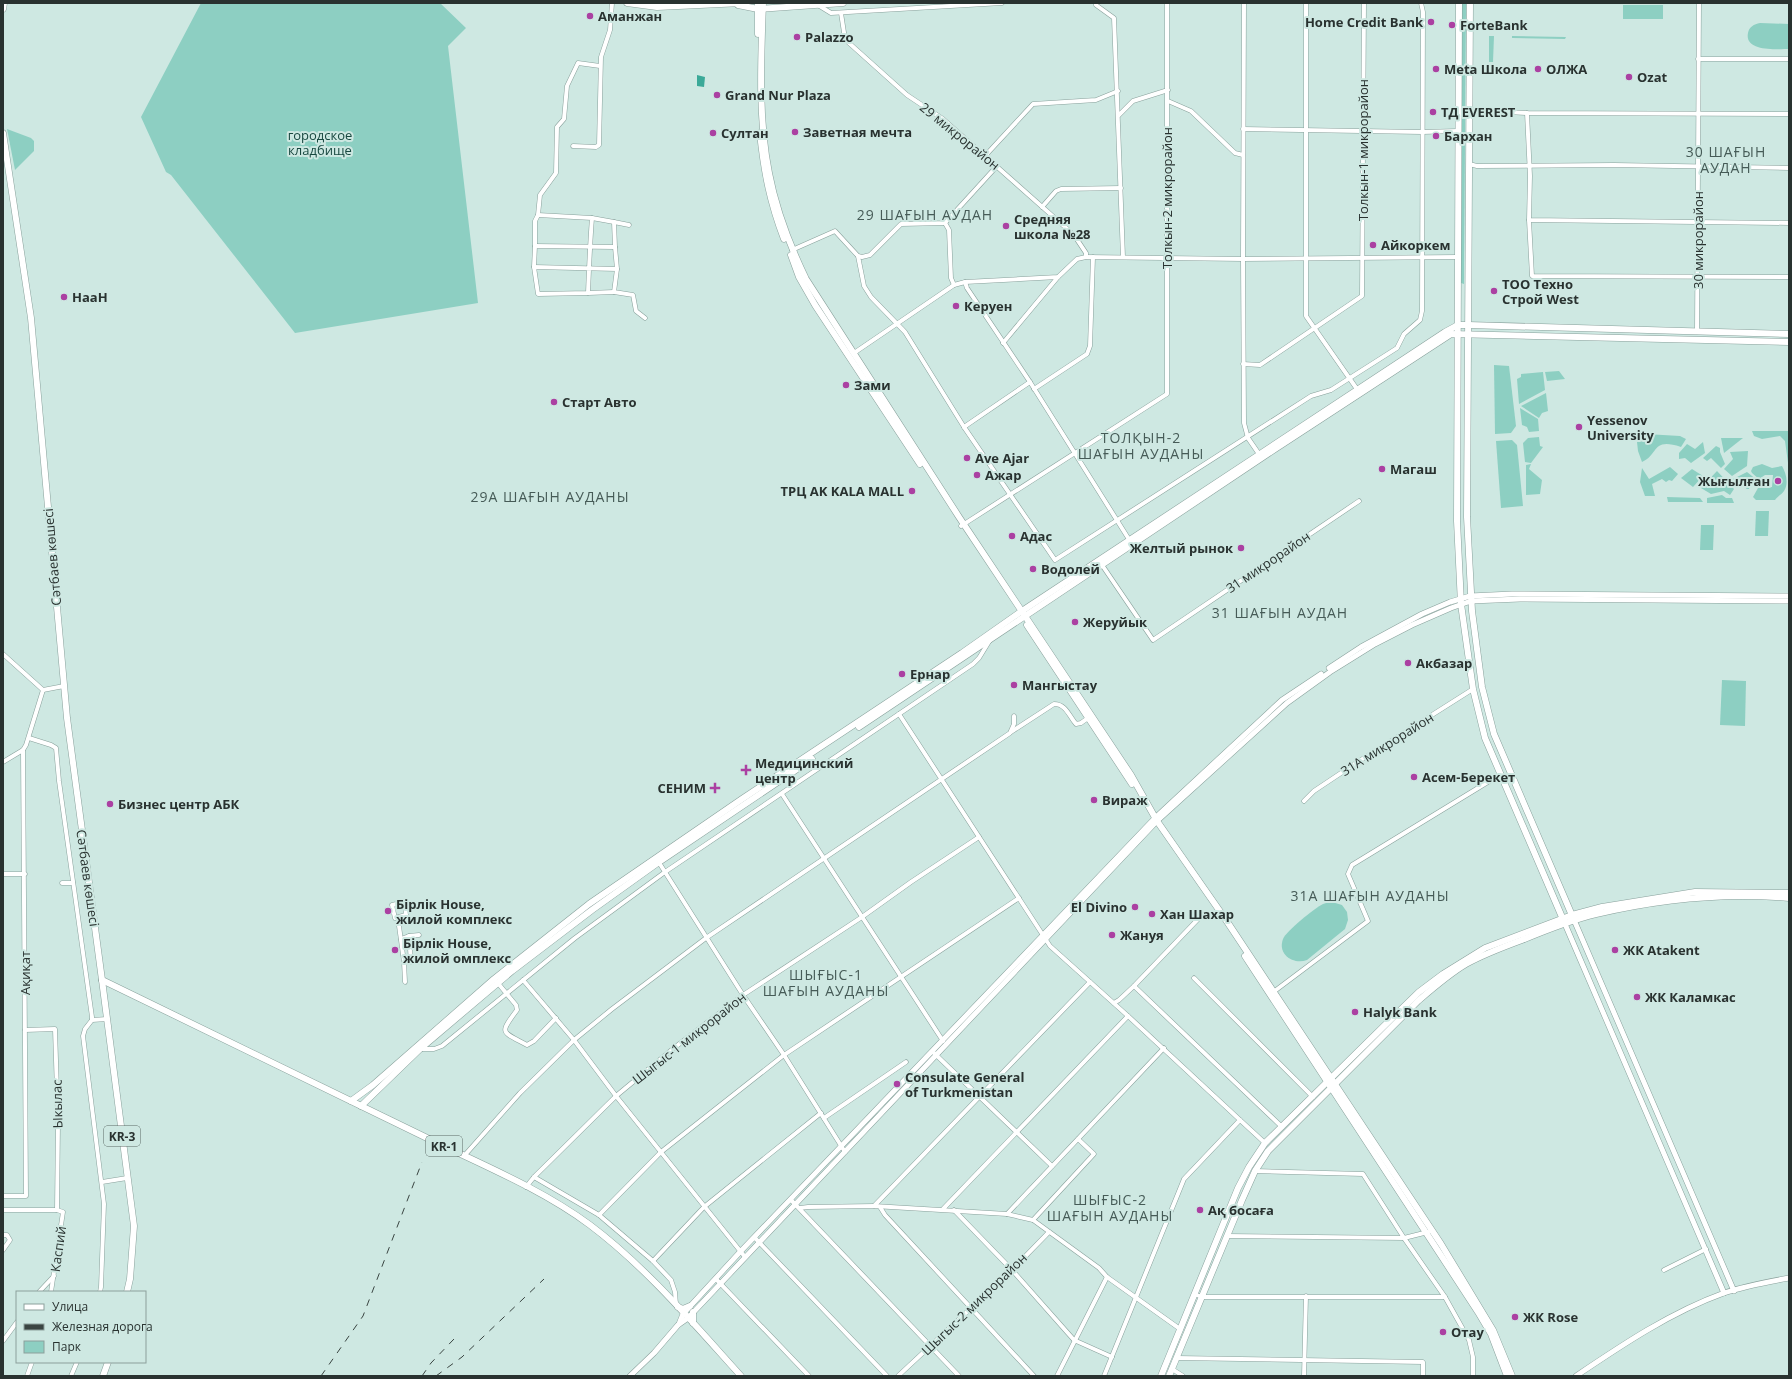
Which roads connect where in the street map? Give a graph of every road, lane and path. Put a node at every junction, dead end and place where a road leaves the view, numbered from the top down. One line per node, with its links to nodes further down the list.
1 (4, 3): 18 (main road)
2 (612, 3): 22 (street)
3 (627, 3): 15 (main road)
4 (843, 3): 16 (main road)
5 (1002, 3): 19 (street)
6 (1096, 3): 24 (street)
7 (1167, 3): 23 (street, Толкын-2 микрорайон)
8 (1244, 3): 31 (street)
9 (1306, 3): 32 (street)
10 (1364, 3): 33 (street, Толкын-1 микрорайон)
11 (1421, 3): 35 (street)
12 (1459, 3): 34 (main road)
13 (1470, 3): 26 (main road)
14 (1699, 3): 20 (street, 30 микрорайон)
15 (739, 4): 17 (main road)
16 (817, 4): 17 (main road); 19 (street)
17 (760, 6): 58 (main road)
18 (3, 9)
19 (841, 13): 39 (street, 29 микрорайон)
20 (1698, 59): 21 (street); 28 (street, 30 микрорайон)
21 (1789, 59)
22 (600, 66): 37 (street); 47 (street)
23 (1168, 90): 25 (street, Толкын-2 микрорайон); 30 (street)
24 (1118, 91): 30 (street); 39 (street)
25 (1168, 101): 38 (street); 63 (street, Толкын-2 микрорайон)
26 (1469, 110): 27 (street); 40 (main road)
27 (1527, 113): 28 (street); 42 (street)
28 (1698, 113): 29 (street); 43 (street, 30 микрорайон)
29 (1789, 114)
30 (1118, 115): 45 (street)
31 (1244, 129): 32 (street); 38 (street)
32 (1306, 129): 33 (street); 65 (street)
33 (1364, 130): 35 (street); 66 (street, Толкын-1 микрорайон)
34 (1458, 131): 35 (street); 64 (main road)
35 (1422, 132): 68 (street)
36 (3, 133): 117 (main road, Сәтбаев көшесі / KR-3)
37 (573, 146)
38 (1243, 155): 67 (street)
39 (985, 156): 41 (street, 29 микрорайон)
40 (1469, 164): 42 (street); 78 (main road)
41 (996, 166): 46 (street, 29 микрорайон); 52 (street)
42 (1528, 166): 43 (street); 49 (street)
43 (1698, 167): 44 (street); 51 (street, 30 микрорайон)
44 (1789, 168)
45 (1121, 188): 46 (street); 62 (street)
46 (1042, 207): 60 (street, 29 микрорайон)
47 (538, 215): 48 (street); 55 (street)
48 (592, 218): 50 (street); 57 (street)
49 (1529, 220): 51 (street); 72 (street)
50 (614, 222): 54 (street); 56 (street)
51 (1697, 222): 53 (street); 72 (street, 30 микрорайон)
52 (945, 223): 59 (street); 76 (street)
53 (1789, 223)
54 (629, 225)
55 (536, 246): 57 (street); 69 (street)
56 (615, 247): 57 (street); 71 (street)
57 (589, 248): 70 (street)
58 (791, 251): 59 (street); 92 (main road)
59 (858, 256): 82 (street)
60 (1086, 257): 61 (street); 73 (street)
61 (1093, 257): 62 (street); 96 (street)
62 (1123, 257): 63 (street)
63 (1167, 257): 67 (street); 100 (street, Толкын-2 микрорайон)
64 (1458, 257): 68 (street); 77 (main road)
65 (1306, 258): 66 (street); 67 (street); 85 (street)
66 (1362, 258): 68 (street); 85 (street, Толкын-1 микрорайон)
67 (1243, 259): 93 (street)
68 (1422, 259): 94 (street)
69 (534, 266): 70 (street); 80 (street)
70 (589, 267): 71 (street); 80 (street)
71 (616, 269): 79 (street)
72 (1698, 276): 74 (street); 86 (street, 30 микрорайон)
73 (1058, 277): 75 (street); 91 (street)
74 (1789, 277)
75 (966, 282): 76 (street); 91 (street)
76 (954, 285): 82 (street)
77 (1458, 288): 78 (main road); 83 (main road)
78 (1468, 288): 84 (main road)
79 (614, 292): 80 (street); 81 (street)
80 (588, 293)
81 (645, 318)
82 (897, 323): 92 (street); 98 (street)
83 (1458, 325): 84 (main road); 87 (main road); 97 (main road)
84 (1468, 325): 86 (main road); 88 (main road)
85 (1314, 328): 93 (street); 94 (street)
86 (1697, 332): 89 (main road)
87 (1458, 334): 88 (main road); 97 (main road); 111 (main road)
88 (1468, 334): 90 (main road); 110 (main road)
89 (1789, 334)
90 (1789, 342)
91 (1003, 343): 95 (street)
92 (852, 355): 106 (main road)
93 (1243, 364): 99 (street)
94 (1349, 378): 97 (street); 99 (street)
95 (1030, 382): 96 (street); 98 (street)
96 (1034, 389): 100 (street)
97 (1359, 391): 101 (main road); 102 (main road)
98 (964, 427): 103 (street)
99 (1248, 438): 101 (street); 105 (street)
100 (1074, 453): 103 (street); 105 (street)
101 (1259, 454): 102 (main road)
102 (1208, 490): 107 (main road)
103 (1010, 494): 105 (street); 106 (street)
104 (1359, 501): 108 (street, 31 микрорайон)
105 (1117, 520): 107 (street)
106 (963, 525): 113 (main road)
107 (1131, 542): 108 (main road)
108 (1100, 563): 113 (main road)
109 (1789, 596): 110 (street)
110 (1471, 599): 111 (street); 112 (street); 118 (main road)
111 (1461, 601): 119 (main road); 133 (street)
112 (1789, 601)
113 (1022, 614): 114 (main road); 115 (main road); 123 (main road); 133 (main road)
114 (991, 633): 115 (street); 131 (main road)
115 (990, 640): 121 (street); 131 (main road)
116 (3, 654): 120 (street)
117 (64, 686): 120 (street); 161 (main road, Сәтбаев көшесі / KR-3)
118 (1482, 687): 119 (main road); 148 (main road)
119 (1473, 689): 128 (main road); 132 (street, 31А микрорайон)
120 (43, 690): 125 (street)
121 (899, 714): 129 (street); 130 (street)
122 (1014, 716): 124 (street)
123 (1088, 718): 124 (street); 133 (main road)
124 (1010, 733): 129 (street)
125 (29, 738): 126 (street); 140 (street)
126 (23, 750): 127 (street); 139 (street, Ақиқат)
127 (3, 762)
128 (1501, 774): 149 (main road); 168 (street)
129 (941, 780): 134 (street); 135 (street)
130 (782, 794): 135 (street); 137 (street)
131 (743, 801): 136 (main road)
132 (1304, 802)
133 (1155, 821): 153 (street); 168 (main road)
134 (979, 837): 143 (street); 147 (street, Шыгыс-1 микрорайон)
135 (824, 859): 147 (street); 154 (street)
136 (657, 860): 137 (street); 163 (main road)
137 (665, 872): 154 (street); 162 (street)
138 (3, 874): 139 (street)
139 (25, 874): 175 (street, Ақиқат)
140 (73, 882): 141 (street); 174 (street)
141 (62, 883)
142 (1789, 893): 148 (main road)
143 (1019, 898): 153 (street); 159 (street)
144 (1789, 898): 148 (main road)
145 (405, 902): 145 (street)
146 (1202, 915): 166 (street)
147 (862, 917): 159 (street); 169 (street, Шыгыс-1 микрорайон)
148 (1573, 917): 149 (main road); 188 (street)
149 (1564, 921): 183 (main road); 189 (street)
150 (399, 926): 155 (street)
151 (419, 935): 152 (street)
152 (409, 936): 155 (street); 158 (street)
153 (1044, 937): 165 (street); 177 (street)
154 (706, 938): 169 (street); 176 (street)
155 (401, 939): 157 (street)
156 (443, 961): 158 (street)
157 (404, 962): 158 (street); 164 (street)
158 (411, 962)
159 (901, 977): 177 (street); 181 (street)
160 (1194, 978): 186 (street)
161 (102, 980): 173 (main road, KR-3); 187 (main road, KR-1)
162 (523, 980): 167 (street); 172 (street)
163 (496, 981): 167 (street); 179 (main road)
164 (405, 982)
165 (1090, 982): 170 (street); 185 (street)
166 (1134, 986): 170 (street); 194 (street)
167 (507, 993): 172 (street); 179 (street)
168 (1272, 993): 183 (main road)
169 (743, 996): 181 (street); 184 (street, Шыгыс-1 микрорайон)
170 (1114, 1003): 171 (street)
171 (1128, 1016): 178 (street); 195 (street)
172 (556, 1018): 176 (street)
173 (107, 1019): 174 (street); 205 (main road, KR-3)
174 (92, 1020): 206 (street)
175 (25, 1030): 208 (street, Ақиқат); 216 (street, Ыкылас)
176 (574, 1040): 184 (street); 200 (street)
177 (945, 1043): 180 (street)
178 (1164, 1048): 193 (street); 196 (street)
179 (417, 1049): 187 (main road); 190 (main road)
180 (934, 1054): 185 (street); 198 (street)
181 (784, 1055): 191 (street); 199 (street)
182 (906, 1062): 192 (street)
183 (1332, 1083): 186 (main road); 203 (main road); 222 (main road)
184 (616, 1096): 199 (street); 204 (street, Шыгыс-1 микрорайон)
185 (979, 1097): 195 (street); 211 (street)
186 (1313, 1097): 194 (main road)
187 (351, 1101): 190 (main road, KR-1)
188 (1652, 1101): 189 (street); 242 (street)
189 (1643, 1105): 227 (street)
190 (361, 1106): 200 (main road, KR-1)
191 (821, 1113): 192 (street); 210 (street)
192 (824, 1118): 198 (street)
193 (1240, 1120): 197 (street); 246 (street)
194 (1282, 1127): 197 (main road)
195 (1017, 1132): 201 (street); 214 (street)
196 (1078, 1139): 201 (street); 220 (street)
197 (1265, 1143): 202 (main road)
198 (843, 1149): 209 (street)
199 (661, 1152): 210 (street); 219 (street)
200 (464, 1156): 207 (main road, KR-1)
201 (1052, 1166): 218 (street)
202 (1249, 1168): 203 (street); 244 (main road)
203 (1255, 1171): 224 (main road); 225 (street)
204 (534, 1177): 207 (street, Шыгыс-1 микрорайон); 219 (street)
205 (127, 1178): 206 (street); 241 (main road, KR-3)
206 (102, 1182): 240 (street)
207 (526, 1187): 249 (main road, KR-1)
208 (3, 1196)
209 (793, 1202): 213 (street); 226 (street)
210 (704, 1206): 229 (street); 231 (street)
211 (874, 1206): 212 (street); 213 (street)
212 (880, 1207): 214 (street); 250 (street)
213 (800, 1208): 258 (street)
214 (943, 1209): 217 (street)
215 (3, 1210): 216 (street)
216 (57, 1210): 234 (street, Каспий)
217 (954, 1210): 218 (street); 232 (street)
218 (1008, 1214): 220 (street)
219 (599, 1215): 231 (street)
220 (1033, 1220): 221 (street)
221 (1049, 1232): 232 (street, Шыгыс-2 микрорайон); 235 (street)
222 (1430, 1232): 225 (street); 284 (main road); 285 (main road)
223 (5, 1235): 228 (street)
224 (1227, 1236): 225 (street); 247 (main road)
225 (1404, 1238): 248 (street)
226 (757, 1240): 229 (street); 230 (street); 272 (street)
227 (1706, 1249): 233 (street); 243 (street)
228 (3, 1250)
229 (740, 1252): 230 (street); 237 (street)
230 (745, 1257): 237 (street)
231 (653, 1261): 249 (street)
232 (1012, 1270): 250 (street, Шыгыс-2 микрорайон); 256 (street)
233 (1664, 1270)
234 (54, 1276): 238 (street); 239 (street, Каспий)
235 (1107, 1277): 246 (street); 256 (street)
236 (1789, 1278): 242 (street)
237 (718, 1281): 251 (street); 271 (street)
238 (40, 1291)
239 (51, 1291)
240 (100, 1291)
241 (127, 1291)
242 (1734, 1291): 243 (street)
243 (1724, 1293): 286 (street)
244 (1194, 1294): 247 (street); 255 (main road)
245 (1306, 1296): 247 (street); 248 (street); 261 (street)
246 (1137, 1297): 255 (street); 259 (street)
247 (1202, 1297): 260 (main road)
248 (1445, 1297): 283 (street)
249 (677, 1306): 251 (main road); 252 (main road, KR-1)
250 (971, 1308): 258 (street, Шыгыс-2 микрорайон); 275 (street)
251 (692, 1309): 252 (street); 254 (main road)
252 (686, 1316): 254 (main road, KR-1); 269 (street)
253 (16, 1323): 257 (street)
254 (693, 1323): 270 (main road, KR-1)
255 (1180, 1329): 278 (main road)
256 (1074, 1340): 259 (street); 276 (street)
257 (3, 1341)
258 (930, 1347): 273 (street, Шыгыс-2 микрорайон); 274 (street)
259 (1112, 1357): 277 (street)
260 (1177, 1358): 261 (street); 265 (main road)
261 (1304, 1360): 281 (street); 282 (street)
262 (32, 1363): 266 (street)
263 (77, 1363): 267 (street)
264 (108, 1363): 268 (main road)
265 (1172, 1369): 279 (main road); 280 (street)
266 (28, 1376)
267 (71, 1376)
268 (103, 1376)
269 (630, 1376)
270 (741, 1376)
271 (809, 1376)
272 (887, 1376)
273 (898, 1376)
274 (959, 1376)
275 (1034, 1376)
276 (1057, 1376)
277 (1104, 1376)
278 (1160, 1376)
279 (1169, 1376)
280 (1183, 1376)
281 (1304, 1376)
282 (1423, 1376)
283 (1473, 1376)
284 (1507, 1376)
285 (1512, 1376)
286 (1576, 1376)

